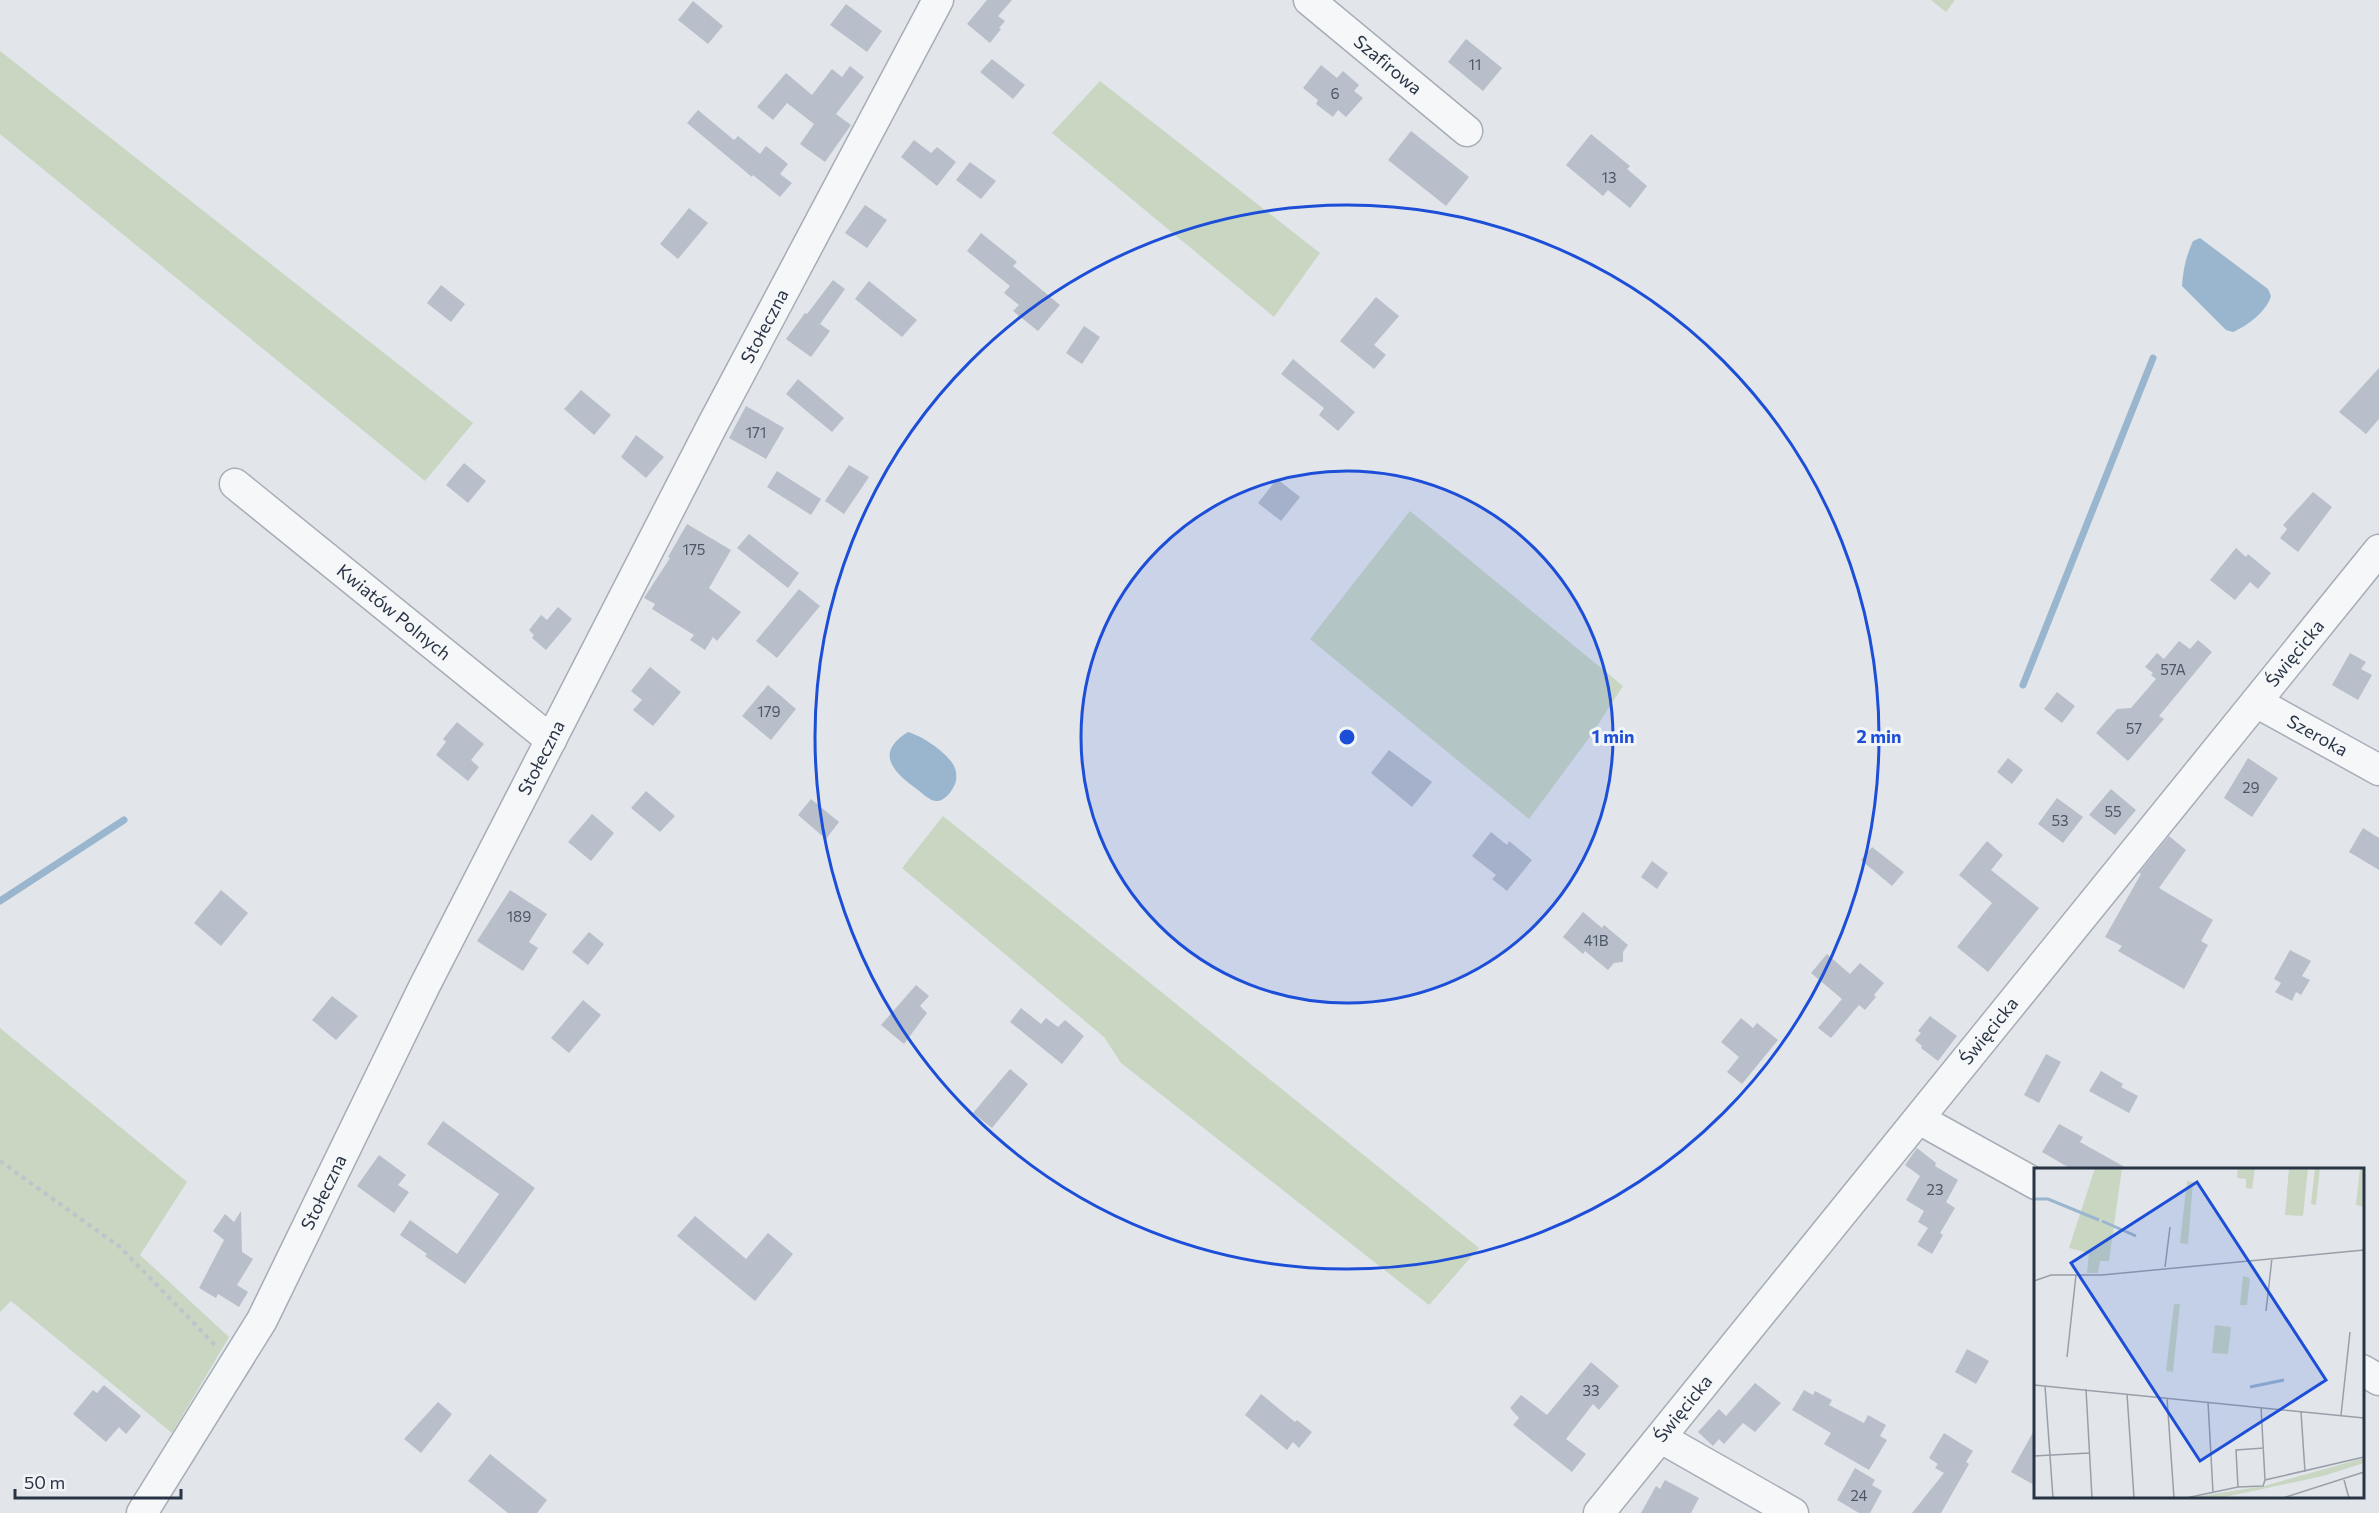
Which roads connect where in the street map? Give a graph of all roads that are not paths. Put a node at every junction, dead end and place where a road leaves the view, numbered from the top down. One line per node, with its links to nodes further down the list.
1 (938, 0): 7 (street, Stołeczna)
2 (1309, 0): 3 (street, Szafirowa)
3 (1467, 131)
4 (235, 484): 7 (street, Kwiatów Polnych)
5 (2379, 550): 6 (street, Święcicka)
6 (2256, 702): 8 (street, Szeroka); 9 (street, Święcicka)
7 (551, 740): 14 (street, Stołeczna)
8 (2379, 770)
9 (1919, 1119): 10 (street); 13 (street, Święcicka)
10 (2034, 1183)
11 (2364, 1371): 12 (street)
12 (2379, 1380)
13 (1661, 1438): 15 (street, Święcicka); 16 (street)
14 (142, 1513)
15 (1599, 1513)
16 (1793, 1513)

